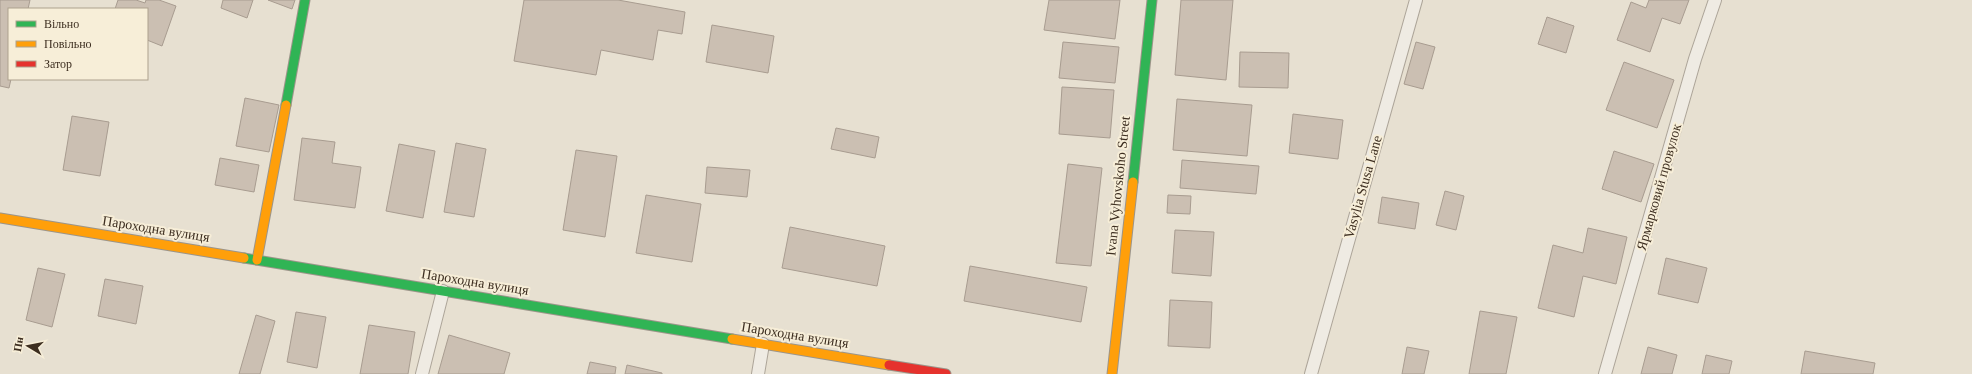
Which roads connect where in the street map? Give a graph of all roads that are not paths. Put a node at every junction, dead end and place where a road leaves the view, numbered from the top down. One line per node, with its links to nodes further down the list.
1 (305, 0): 6 (street)
2 (1152, 0): 12 (street, Ivana Vyhovskoho Street)
3 (1416, 0): 13 (lane, Vasylia Stusa Lane)
4 (1715, 0): 14 (lane, Ярмарковий провулок)
5 (0, 218): 6 (street, Пароходна вулиця)
6 (256, 260): 7 (street, Пароходна вулиця)
7 (443, 291): 8 (street, Пароходна вулиця); 9 (lane)
8 (763, 344): 10 (lane); 11 (street, Пароходна вулиця)
9 (422, 374)
10 (758, 374)
11 (946, 374)
12 (1112, 374)
13 (1311, 374)
14 (1605, 374)

